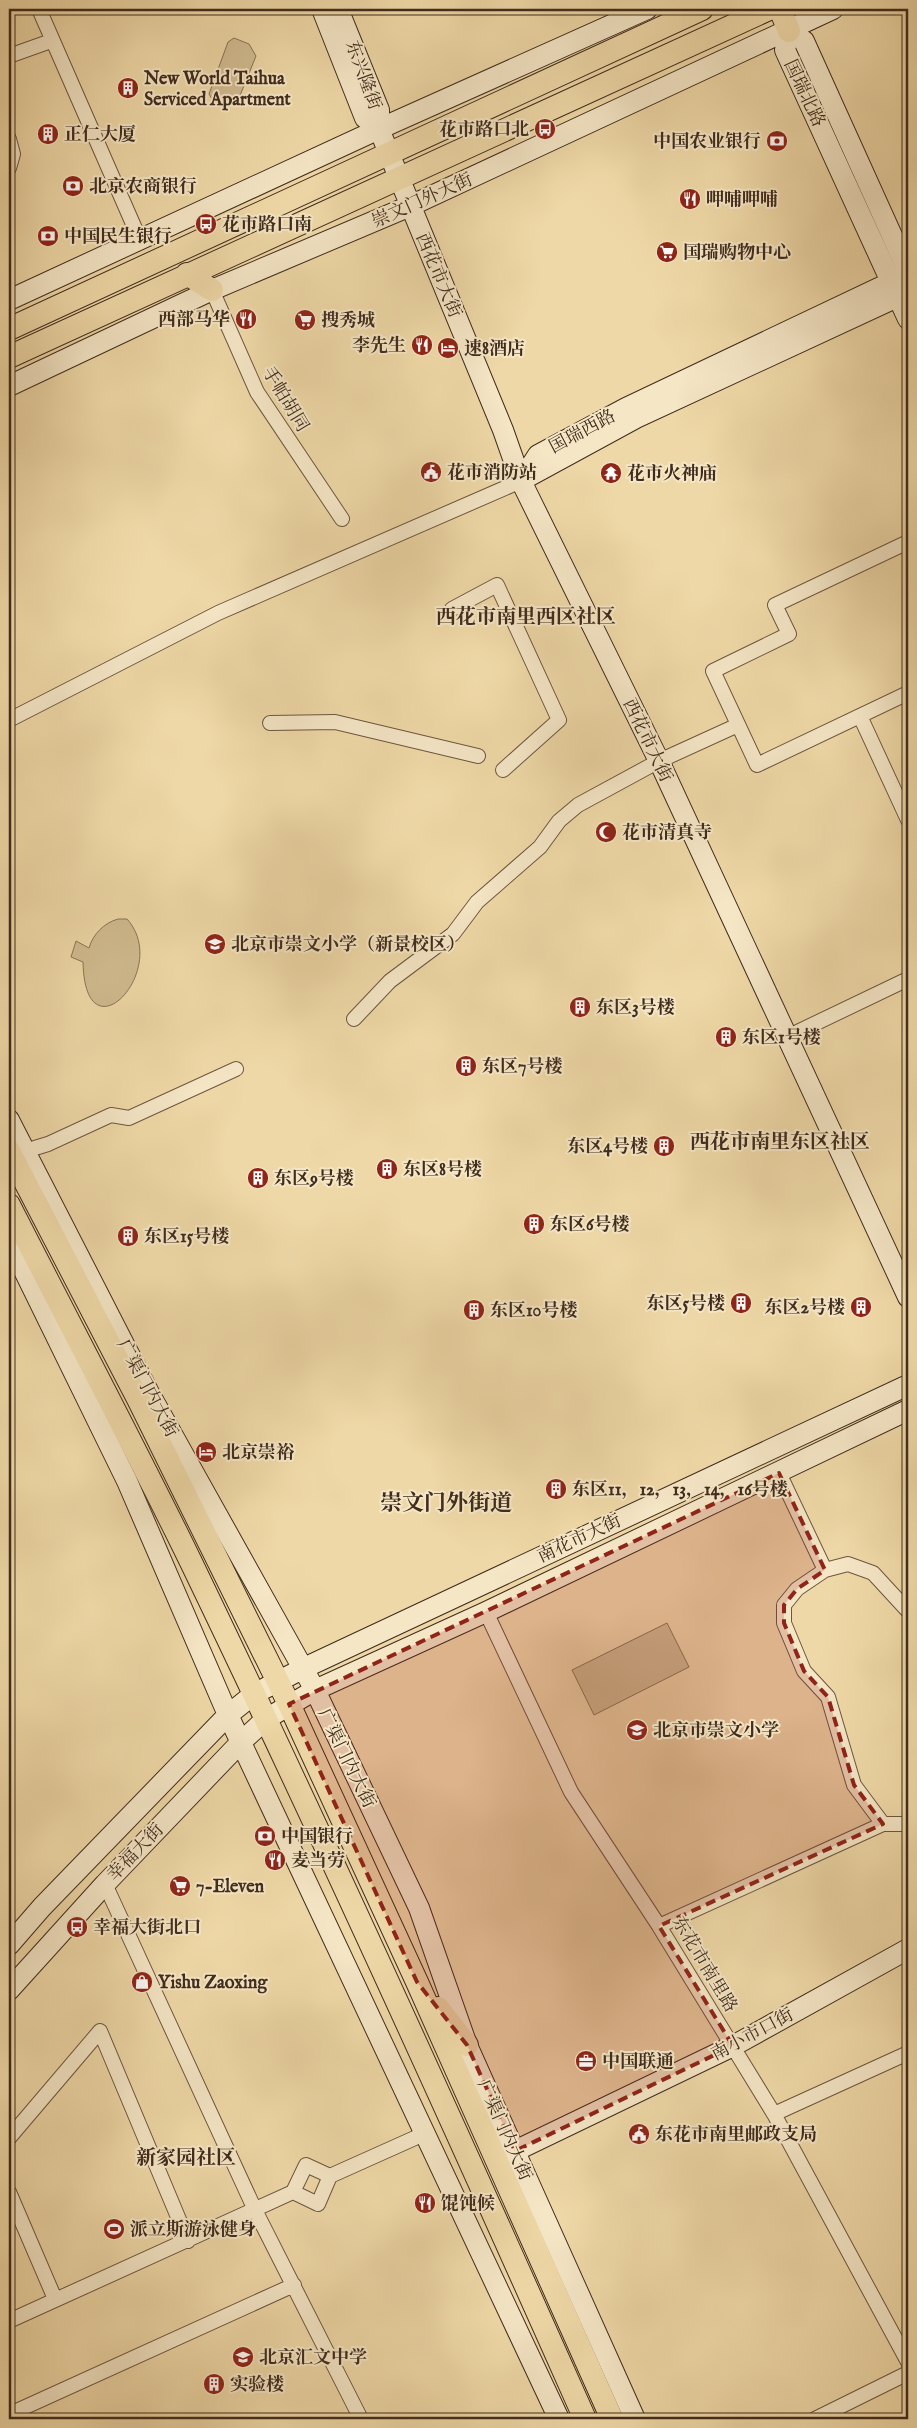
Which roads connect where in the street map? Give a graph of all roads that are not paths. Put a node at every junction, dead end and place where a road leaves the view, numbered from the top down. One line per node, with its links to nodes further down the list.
1 (39, 9): 10 (street)
2 (322, 9): 12 (street, 东兴隆街)
3 (338, 9): 12 (street, 东兴隆街)
4 (647, 9): 12 (street)
5 (702, 9): 14 (main road)
6 (769, 9): 16 (main road, 崇文门外大街)
7 (780, 9): 9 (main road)
8 (834, 9): 9 (street, 崇文门外大街)
9 (789, 31): 17 (street, 崇文门外大街); 20 (street, 国瑞北路)
10 (51, 41): 11 (street); 18 (street)
11 (9, 56)
12 (379, 129): 14 (street, 西花市大街); 18 (street)
13 (9, 139): 15 (street)
14 (389, 153): 16 (street, 西花市大街); 24 (main road)
15 (9, 168)
16 (399, 178): 17 (street, 西花市大街); 19 (main road, 崇文门外大街)
17 (410, 206): 21 (street, 崇文门外大街); 27 (street, 西花市大街)
18 (140, 240): 22 (street)
19 (187, 274): 21 (main road); 25 (main road, 崇文门外大街)
20 (903, 283): 23 (street, 国瑞北路); 27 (street, 国瑞西路)
21 (212, 290): 26 (street, 崇文门外大街); 28 (street, 手帕胡同)
22 (9, 300)
23 (908, 319)
24 (9, 329)
25 (9, 357)
26 (9, 386)
27 (520, 481): 33 (street); 37 (street, 西花市大街)
28 (342, 519)
29 (908, 542): 35 (street)
30 (452, 609): 38 (street)
31 (908, 693): 32 (street)
32 (860, 716): 35 (street); 39 (street)
33 (9, 720)
34 (270, 724): 36 (street)
35 (738, 725): 37 (street)
36 (478, 756)
37 (659, 761): 41 (street); 42 (street, 西花市大街)
38 (503, 770)
39 (908, 820)
40 (908, 979): 42 (street)
41 (354, 1019)
42 (787, 1037): 48 (street, 西花市大街)
43 (236, 1069): 45 (street)
44 (9, 1120): 45 (street, 广渠门内大街)
45 (17, 1151): 55 (street, 广渠门内大街); 56 (main road, 广渠门内大街)
46 (9, 1205): 58 (main road)
47 (9, 1240): 60 (street)
48 (908, 1297)
49 (908, 1385): 55 (street, 南花市大街)
50 (908, 1410): 51 (street, 南花市大街)
51 (779, 1473): 52 (street); 54 (street, 南花市大街)
52 (825, 1570): 53 (street); 63 (street)
53 (908, 1611)
54 (486, 1612): 57 (street, 南花市大街); 66 (street, 东花市南里路)
55 (304, 1668): 56 (street, 南花市大街); 57 (street, 广渠门内大街)
56 (277, 1681): 58 (street, 南花市大街); 59 (main road, 广渠门内大街)
57 (315, 1690): 59 (street, 南花市大街); 71 (street, 广渠门内大街)
58 (254, 1694): 60 (street, 幸福大街); 61 (main road)
59 (290, 1704): 61 (street, 南花市大街); 69 (main road, 广渠门内大街)
60 (228, 1715): 62 (street); 67 (street, 幸福大街)
61 (266, 1719): 62 (street, 幸福大街); 91 (main road)
62 (241, 1742): 65 (street, 幸福大街); 75 (street)
63 (883, 1824): 64 (street); 66 (street)
64 (908, 1824)
65 (104, 1884): 70 (street, 幸福大街); 81 (street)
66 (660, 1926): 72 (street, 东花市南里路)
67 (9, 1945)
68 (908, 1949): 72 (street, 南小市口街)
69 (417, 1982): 71 (main road); 92 (main road, 广渠门内大街)
70 (9, 1990)
71 (467, 2044): 77 (street, 广渠门内大街)
72 (733, 2046): 74 (street, 东花市南里路); 77 (street, 南小市口街)
73 (908, 2053): 74 (street)
74 (774, 2114): 86 (street, 东花市南里路)
75 (426, 2133): 78 (street); 90 (street)
76 (9, 2138): 82 (street)
77 (513, 2147): 93 (street, 广渠门内大街)
78 (330, 2176): 80 (street); 80 (street)
79 (9, 2192): 84 (street)
80 (293, 2192): 81 (street)
81 (255, 2210): 82 (street); 83 (street)
82 (188, 2241): 84 (street)
83 (294, 2285): 88 (street); 89 (street)
84 (55, 2299): 85 (street)
85 (9, 2321)
86 (908, 2362)
87 (908, 2374): 94 (street)
88 (11, 2413)
89 (361, 2419)
90 (559, 2419)
91 (585, 2419)
92 (612, 2419)
93 (635, 2419)
94 (815, 2419)

